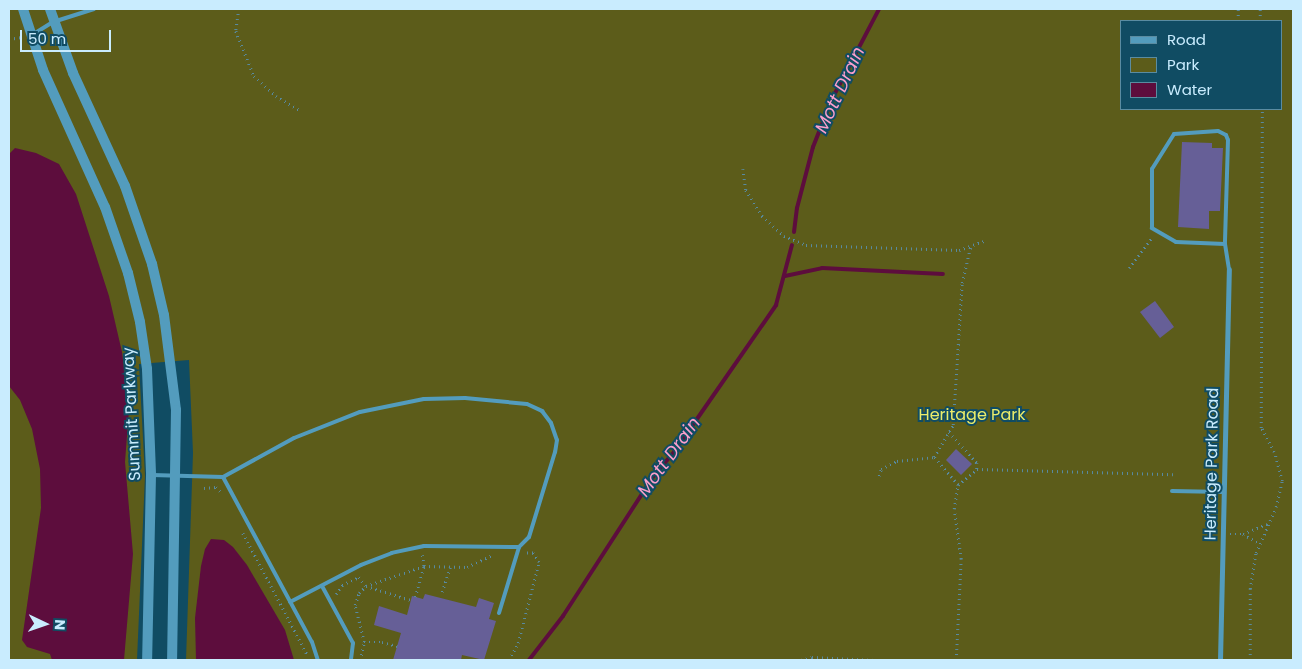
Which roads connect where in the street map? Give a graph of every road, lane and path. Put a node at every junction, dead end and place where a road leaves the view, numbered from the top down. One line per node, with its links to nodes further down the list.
1 (23, 9): 6 (street, Summit Parkway)
2 (50, 9): 5 (street)
3 (94, 9): 5 (lane)
4 (239, 9): 8 (path)
5 (54, 22): 6 (lane); 21 (street)
6 (30, 36): 20 (street, Summit Parkway)
7 (1262, 110): 29 (path)
8 (301, 111)
9 (743, 169): 13 (path)
10 (1157, 232): 12 (lane); 12 (lane); 14 (path)
11 (986, 240): 13 (path)
12 (1225, 244): 15 (lane)
13 (970, 246): 16 (path)
14 (1129, 268)
15 (1229, 269): 27 (street, Heritage Park Road)
16 (949, 432): 17 (path); 18 (path)
17 (934, 457): 22 (path); 24 (path)
18 (977, 469): 19 (path); 24 (path)
19 (1173, 474)
20 (151, 475): 21 (lane); 52 (street, Summit Parkway)
21 (177, 476): 23 (lane); 53 (street)
22 (879, 476)
23 (224, 477): 35 (lane); 45 (lane)
24 (958, 485): 60 (path)
25 (204, 488): 28 (path)
26 (1172, 491): 27 (lane)
27 (1224, 492): 31 (street, Heritage Park Road)
28 (225, 500)
29 (1268, 524): 32 (path); 33 (path)
30 (239, 526): 51 (path)
31 (1223, 533): 32 (path); 61 (street, Heritage Park Road)
32 (1243, 534): 33 (path)
33 (1260, 544): 62 (path)
34 (420, 547): 35 (lane); 37 (path); 39 (lane)
35 (519, 547): 36 (lane)
36 (517, 554): 38 (path); 46 (lane); 57 (path)
37 (424, 566): 38 (path); 40 (path); 42 (path)
38 (450, 567): 41 (path)
39 (322, 586): 45 (lane); 55 (lane)
40 (366, 586): 43 (path); 44 (path); 48 (path)
41 (442, 592)
42 (415, 597)
43 (336, 598)
44 (411, 600)
45 (290, 602): 54 (lane)
46 (499, 612)
47 (357, 631): 48 (path)
48 (363, 638): 49 (path)
49 (364, 642): 50 (path); 56 (path)
50 (397, 646)
51 (309, 658)
52 (147, 660)
53 (172, 660)
54 (318, 660)
55 (351, 660)
56 (360, 660)
57 (509, 660)
58 (801, 660): 59 (path)
59 (875, 660)
60 (956, 660)
61 (1220, 660)
62 (1250, 660)

